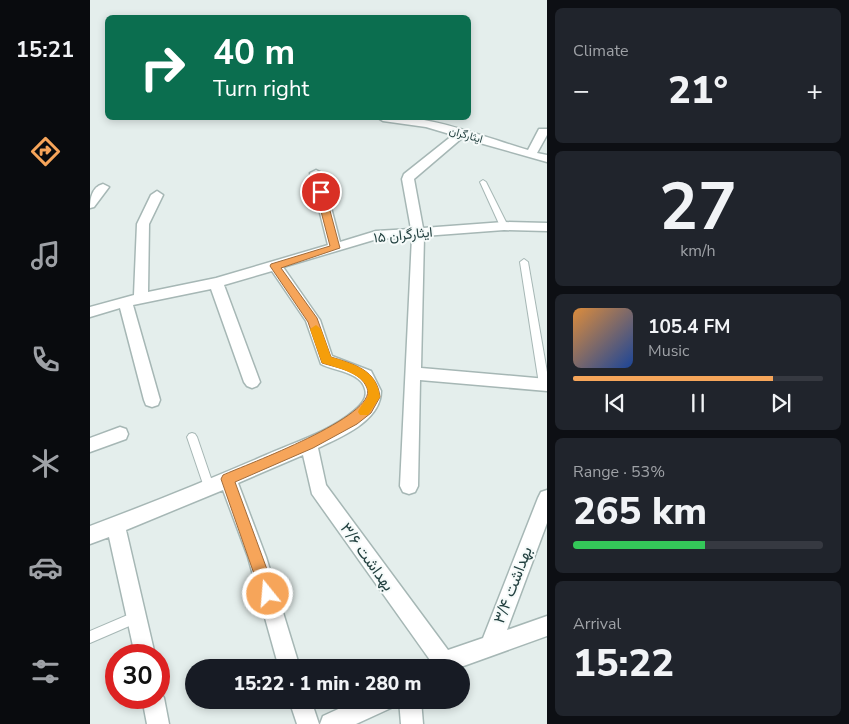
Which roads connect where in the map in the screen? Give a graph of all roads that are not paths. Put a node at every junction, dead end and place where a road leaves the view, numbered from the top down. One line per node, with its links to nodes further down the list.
1 (398, 120): 3 (street, ایثارگران)
2 (546, 132): 4 (street)
3 (460, 134): 4 (street, ایثارگران); 13 (street)
4 (531, 154): 5 (street, ایثارگران)
5 (546, 159)
6 (316, 173): 14 (street)
7 (483, 182): 11 (lane)
8 (103, 187): 10 (street)
9 (157, 195): 18 (street)
10 (90, 204)
11 (504, 226): 12 (street, ایثارگران ۱۵); 13 (street, ایثارگران ۱۵)
12 (546, 227)
13 (418, 233): 14 (street, ایثارگران ۱۵); 21 (street)
14 (335, 248): 16 (street, ایثارگران ۱۵)
15 (524, 262): 23 (lane)
16 (275, 266): 17 (street, ایثارگران ۱۵); 27 (street)
17 (216, 283): 18 (street, ایثارگران ۱۵); 22 (street)
18 (141, 298): 19 (street, ایثارگران ۱۵)
19 (125, 302): 20 (street, ایثارگران ۱۵); 24 (street)
20 (90, 312)
21 (413, 373): 23 (street); 30 (street)
22 (252, 382)
23 (545, 385)
24 (152, 400)
25 (120, 434): 28 (street)
26 (192, 437): 31 (lane)
27 (309, 444): 29 (street); 41 (street, بهداشت ۳/۶)
28 (90, 445)
29 (228, 479): 31 (street); 40 (street)
30 (409, 486)
31 (209, 487): 33 (street)
32 (546, 498): 39 (street, بهداشت ۳/۴)
33 (116, 526): 34 (street); 35 (street)
34 (90, 536)
35 (137, 617): 37 (lane); 38 (street)
36 (546, 626): 39 (street)
37 (90, 637)
38 (143, 644)
39 (491, 645): 42 (street)
40 (287, 659)
41 (436, 659)
42 (455, 659)
43 (155, 709): 47 (street)
44 (303, 709): 48 (street)
45 (364, 709): 49 (street)
46 (411, 709): 50 (street)
47 (158, 724)
48 (308, 724)
49 (332, 724)
50 (412, 724)

